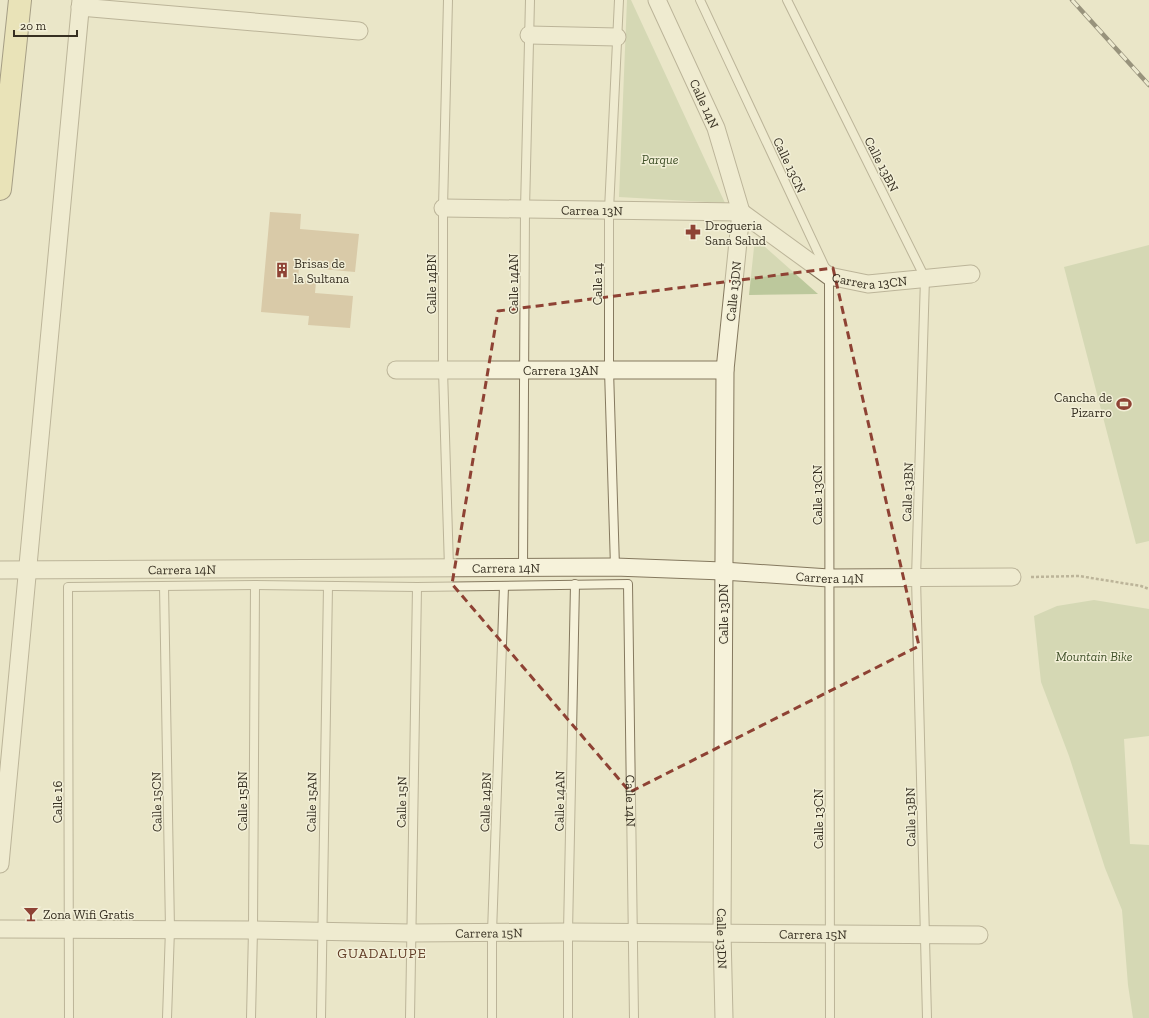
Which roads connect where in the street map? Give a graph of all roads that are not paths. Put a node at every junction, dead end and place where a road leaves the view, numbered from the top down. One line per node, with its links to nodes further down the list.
1 (20, 0): 12 (main road)
2 (448, 0): 13 (lane, Calle 14BN)
3 (530, 0): 10 (lane, Calle 14AN)
4 (619, 0): 11 (lane, Calle 14)
5 (657, 0): 16 (street, Calle 14N)
6 (700, 0): 18 (lane, Calle 13CN)
7 (787, 0): 19 (lane, Calle 13BN)
8 (80, 3): 9 (street); 29 (street)
9 (359, 31)
10 (529, 35): 11 (street); 14 (lane, Calle 14AN)
11 (617, 37): 15 (lane, Calle 14)
12 (0, 189)
13 (443, 208): 14 (street, Carrea 13N); 21 (lane, Calle 14BN)
14 (526, 209): 15 (street, Carrea 13N); 22 (lane, Calle 14AN)
15 (609, 210): 16 (street, Carrea 13N); 23 (lane, Calle 14)
16 (741, 212): 18 (street, Carrera 13CN); 24 (street, Calle 13DN)
17 (971, 274): 19 (street, Carrera 13CN)
18 (829, 276): 19 (street, Carrera 13CN); 32 (lane, Calle 13CN)
19 (925, 278): 33 (lane, Calle 13BN)
20 (396, 370): 21 (street, Carrera 13AN)
21 (443, 370): 22 (street, Carrera 13AN); 26 (lane, Calle 14BN)
22 (524, 370): 23 (street, Carrera 13AN); 27 (lane, Calle 14AN)
23 (609, 370): 24 (street, Carrera 13AN); 25 (lane, Calle 14)
24 (725, 370): 30 (street, Calle 13DN)
25 (614, 567): 27 (street, Carrera 14N); 30 (street, Carrera 14N)
26 (449, 568): 27 (street, Carrera 14N); 29 (street, Carrera 14N)
27 (523, 568)
28 (0, 570): 29 (street, Carrera 14N)
29 (28, 570): 40 (street)
30 (723, 571): 32 (street, Carrera 14N); 50 (street, Calle 13DN)
31 (1012, 577): 33 (street, Carrera 14N)
32 (829, 578): 33 (street, Carrera 14N); 51 (lane, Calle 13CN)
33 (916, 578): 52 (lane, Calle 13BN)
34 (255, 584): 36 (lane); 37 (lane); 44 (lane, Calle 15BN)
35 (575, 584): 38 (lane); 46 (lane, Calle 14AN); 49 (lane, Calle 14N)
36 (164, 586): 42 (lane, Calle 15CN); 43 (lane, Calle 16)
37 (328, 586): 39 (lane); 45 (lane, Calle 15AN)
38 (504, 586): 39 (lane); 48 (lane, Calle 14BN)
39 (417, 587): 47 (lane, Calle 15N)
40 (0, 864)
41 (0, 929): 43 (street, Carrera 15N)
42 (170, 929): 43 (street, Carrera 15N); 44 (street, Carrera 15N); 55 (lane, Calle 15CN)
43 (70, 930): 54 (lane, Calle 16)
44 (253, 930): 45 (street, Carrera 15N); 56 (lane, Calle 15BN)
45 (321, 932): 47 (street, Carrera 15N); 57 (lane, Calle 15AN)
46 (568, 932): 48 (street, Carrera 15N); 49 (street, Carrera 15N); 60 (lane, Calle 14AN)
47 (410, 933): 48 (street, Carrera 15N); 58 (lane, Calle 15N)
48 (492, 933): 59 (lane, Calle 14BN)
49 (634, 933): 50 (street, Carrera 15N); 61 (lane, Calle 14N)
50 (722, 933): 51 (street, Carrera 15N); 62 (street, Calle 13DN)
51 (830, 934): 52 (street, Carrera 15N); 63 (lane, Calle 13CN)
52 (925, 934): 53 (street, Carrera 15N); 64 (lane, Calle 13BN)
53 (979, 935)
54 (69, 1018)
55 (167, 1018)
56 (250, 1018)
57 (321, 1018)
58 (410, 1018)
59 (492, 1018)
60 (568, 1018)
61 (634, 1018)
62 (724, 1018)
63 (830, 1018)
64 (927, 1018)

